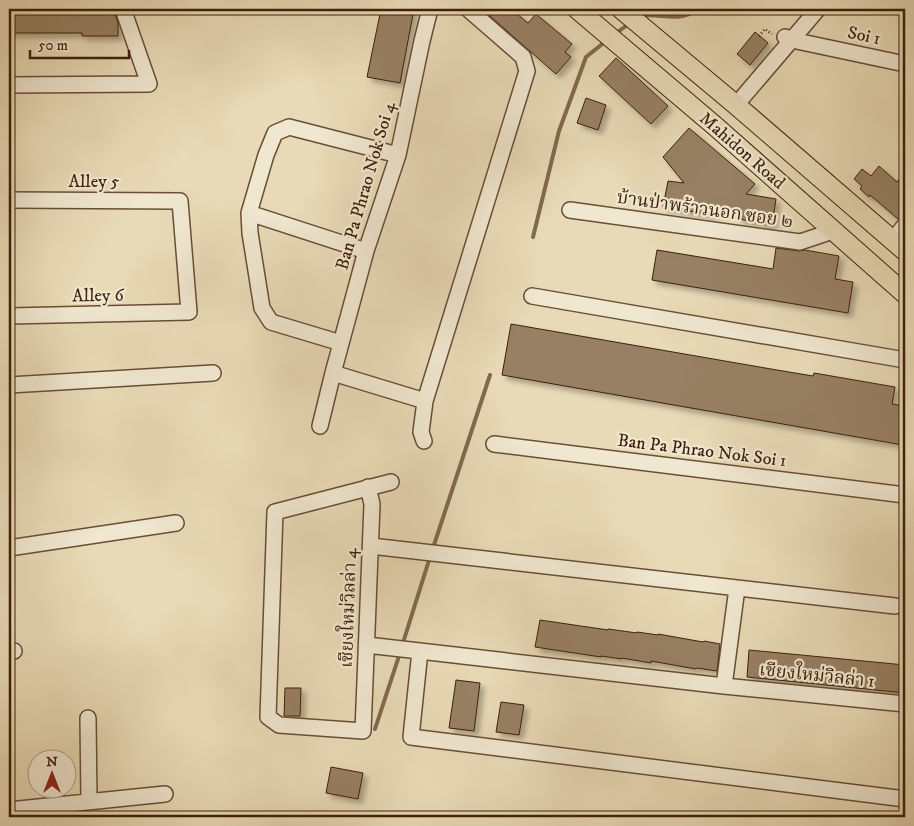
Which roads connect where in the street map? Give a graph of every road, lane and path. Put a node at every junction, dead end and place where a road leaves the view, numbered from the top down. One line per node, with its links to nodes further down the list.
1 (123, 9): 11 (street)
2 (430, 9): 13 (street, Ban Pa Phrao Nok Soi 4)
3 (468, 9): 30 (street)
4 (621, 9): 12 (main road, Mahidon Road)
5 (809, 9): 9 (street)
6 (818, 9): 9 (street)
7 (581, 12): 18 (main road, Mahidon Road)
8 (759, 36): 9 (path)
9 (786, 39): 10 (street, Soi 1); 12 (street)
10 (905, 64)
11 (9, 85)
12 (733, 102): 19 (main road, Mahidon Road)
13 (398, 155): 16 (street); 20 (street, Ban Pa Phrao Nok Soi 4)
14 (9, 200): 23 (street, Alley 5)
15 (570, 210): 18 (street, บ้านป่าพร้าวนอก ซอย ๒)
16 (248, 213): 20 (street); 25 (street)
17 (905, 225): 19 (street)
18 (834, 231): 21 (main road, Mahidon Road)
19 (899, 246)
20 (366, 251): 25 (street, Ban Pa Phrao Nok Soi 4)
21 (905, 294)
22 (532, 296): 26 (street)
23 (189, 312): 24 (street, Alley 6)
24 (9, 316)
25 (341, 343): 28 (street, Ban Pa Phrao Nok Soi 4)
26 (905, 360)
27 (213, 373): 29 (street)
28 (333, 373): 30 (street); 31 (street, Ban Pa Phrao Nok Soi 4)
29 (9, 385)
30 (425, 401): 32 (street)
31 (320, 426)
32 (424, 441)
33 (494, 444): 36 (street, Ban Pa Phrao Nok Soi 1)
34 (391, 482): 35 (street)
35 (368, 487): 38 (street, เชียงใหม่วิลล่า 4); 42 (street, เชียงใหม่วิลล่า 4)
36 (905, 495)
37 (176, 523): 39 (street)
38 (370, 546): 40 (street); 42 (street, เชียงใหม่วิลล่า 4)
39 (9, 548)
40 (737, 588): 41 (street); 44 (street)
41 (895, 606)
42 (367, 645): 43 (street, เชียงใหม่วิลล่า 1)
43 (407, 650): 44 (street, เชียงใหม่วิลล่า 1); 48 (street)
44 (724, 686): 45 (street, เชียงใหม่วิลล่า 1)
45 (905, 704)
46 (88, 718): 49 (street)
47 (165, 794): 49 (street)
48 (905, 800)
49 (89, 802): 50 (street)
50 (9, 810)

